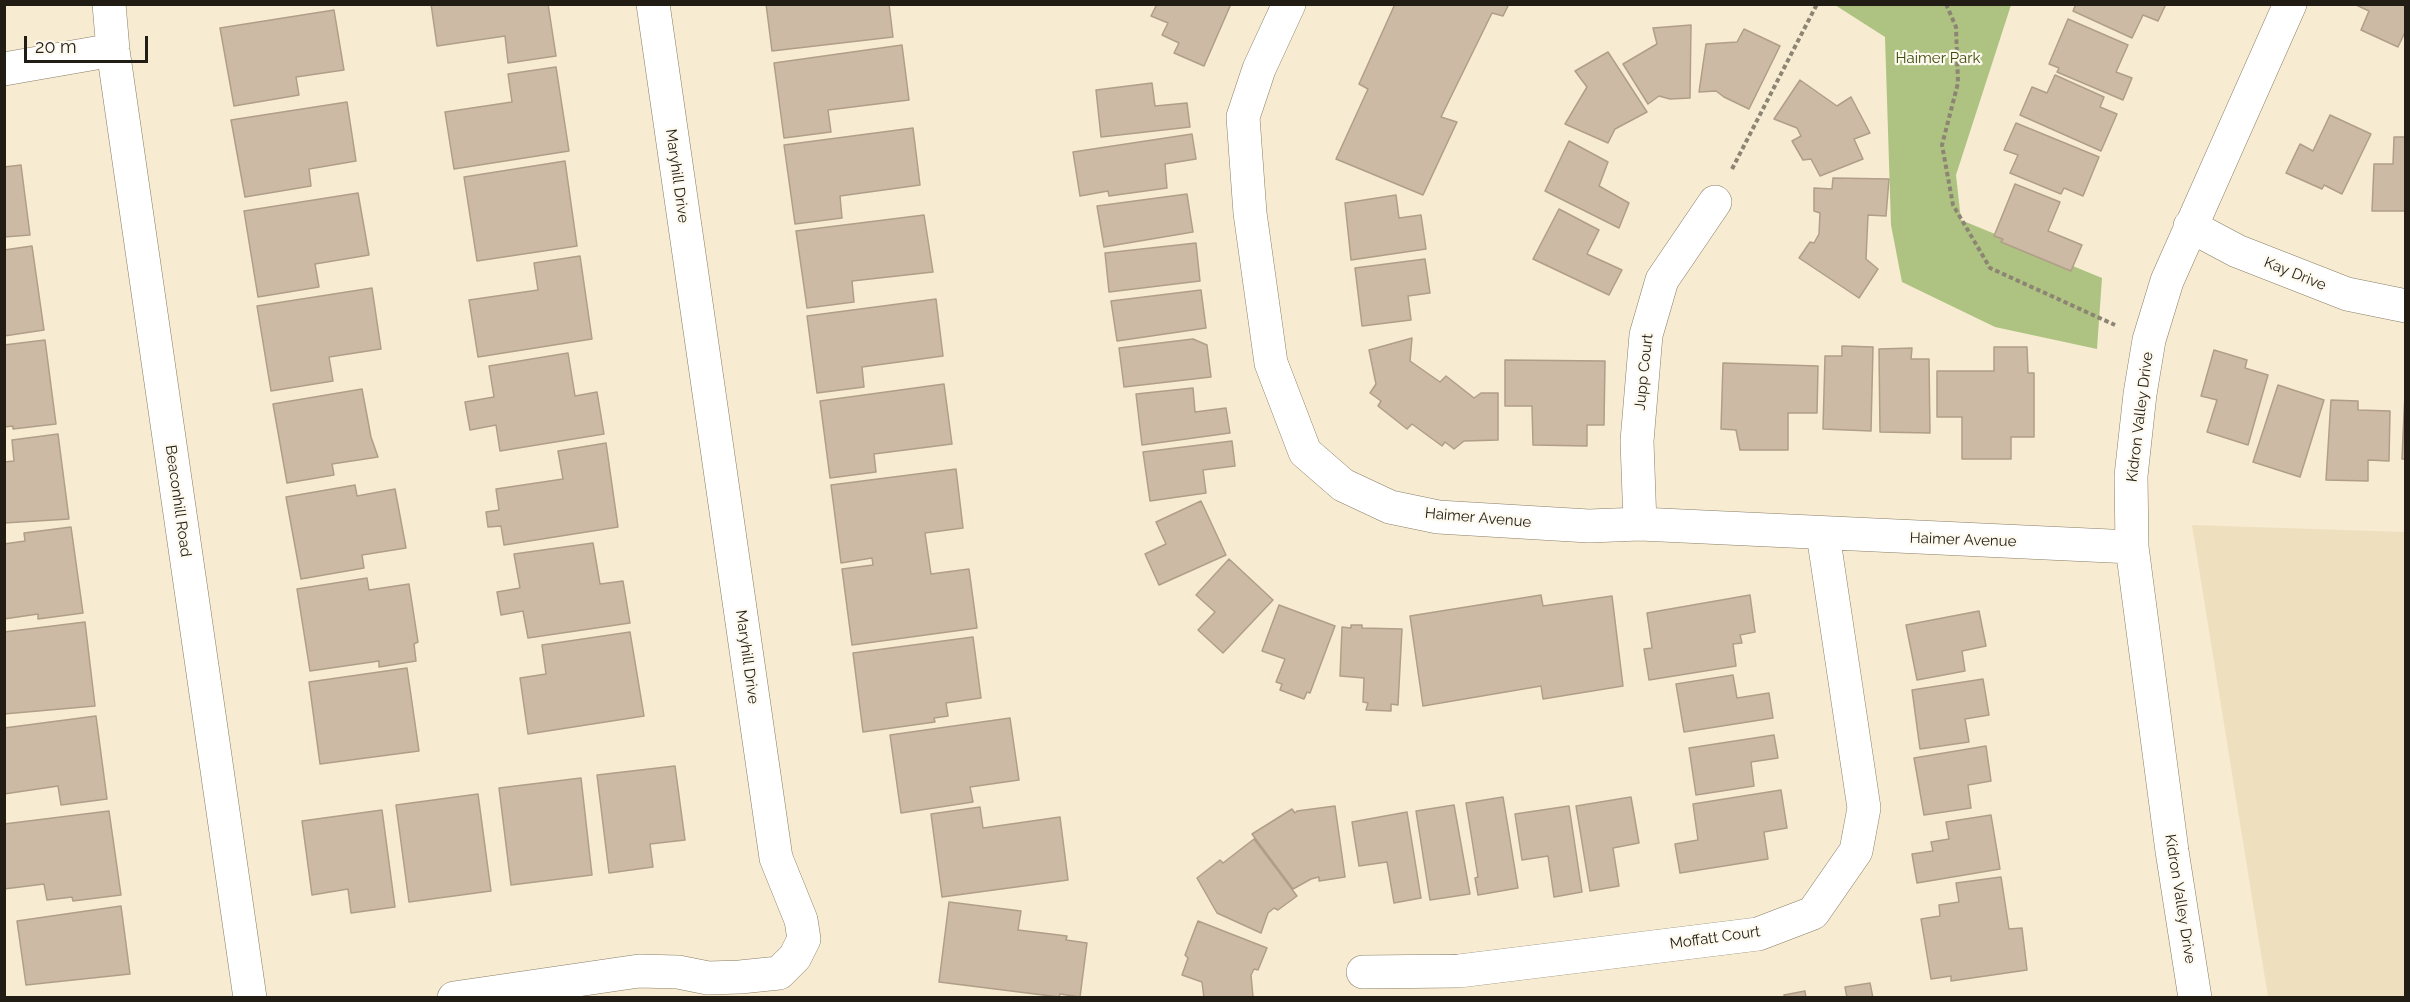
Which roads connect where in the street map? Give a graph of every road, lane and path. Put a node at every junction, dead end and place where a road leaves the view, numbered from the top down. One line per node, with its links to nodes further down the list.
1 (109, 4): 7 (street, Beaconhill Road)
2 (652, 4): 18 (street, Maryhill Drive)
3 (1289, 4): 13 (street, Haimer Avenue)
4 (1817, 4): 9 (path)
5 (1946, 4): 12 (path)
6 (2290, 4): 10 (street, Kidron Valley Drive)
7 (113, 50): 8 (street); 17 (street, Beaconhill Road)
8 (4, 69)
9 (1715, 202): 13 (street, Jupp Court)
10 (2190, 226): 11 (street, Kay Drive); 12 (street, Kidron Valley Drive)
11 (2406, 306)
12 (2149, 340): 15 (street, Kidron Valley Drive)
13 (1640, 524): 14 (street, Haimer Avenue)
14 (1823, 534): 15 (street, Haimer Avenue); 16 (street, Moffatt Court)
15 (2132, 547): 19 (street, Kidron Valley Drive)
16 (1363, 972)
17 (250, 998)
18 (454, 998)
19 (2195, 998)

